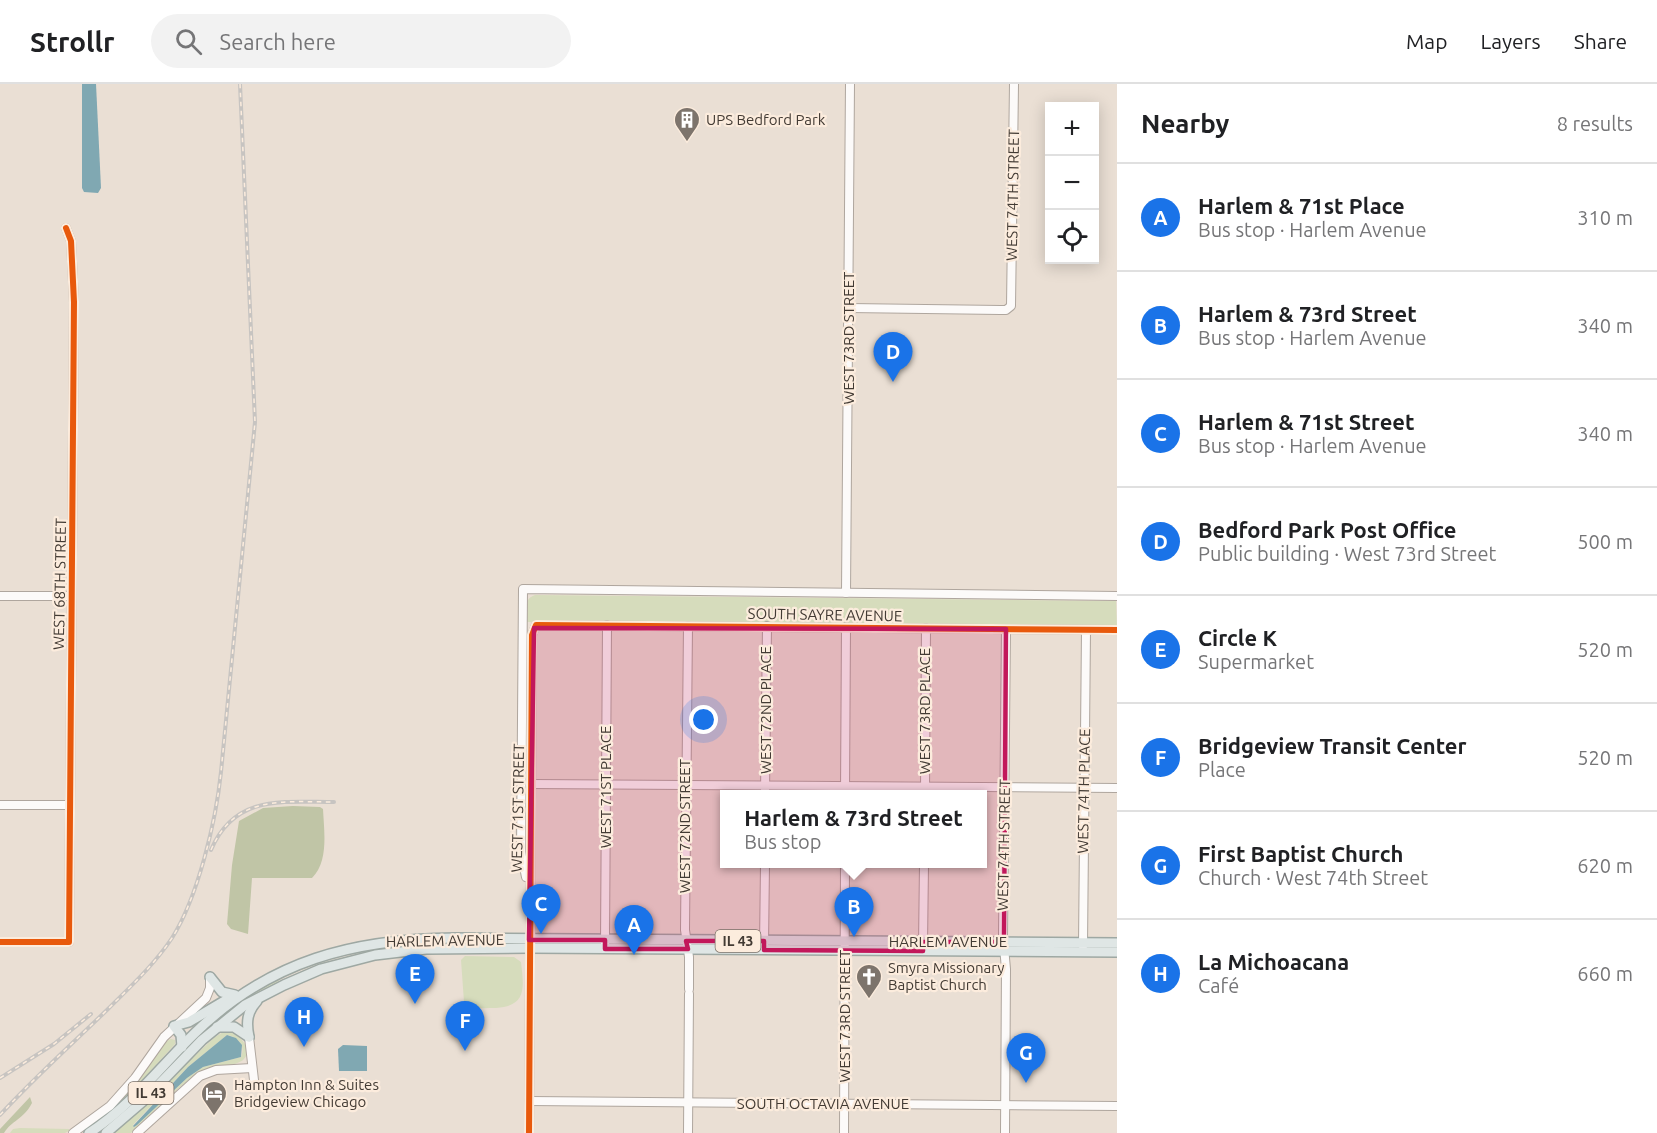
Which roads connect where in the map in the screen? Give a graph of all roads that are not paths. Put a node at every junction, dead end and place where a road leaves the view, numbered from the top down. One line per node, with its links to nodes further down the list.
1 (850, 84): 4 (street, WEST 73RD STREET)
2 (1014, 84): 4 (street, WEST 74TH STREET)
3 (66, 228): 8 (street, WEST 68TH STREET)
4 (849, 308): 6 (street, WEST 73RD STREET)
5 (523, 589): 6 (street, SOUTH SAYRE AVENUE); 34 (street, WEST 71ST STREET)
6 (846, 593): 9 (street, SOUTH SAYRE AVENUE)
7 (0, 596): 8 (street)
8 (71, 596): 30 (street, WEST 68TH STREET)
9 (1117, 596)
10 (607, 625): 11 (street, SOUTH SAYRE AVENUE); 14 (street, SOUTH SAYRE AVENUE); 20 (street, WEST 71ST PLACE)
11 (688, 626): 12 (street, SOUTH SAYRE AVENUE); 21 (street, WEST 72ND STREET)
12 (767, 626): 13 (street, SOUTH SAYRE AVENUE); 26 (street, WEST 72ND PLACE)
13 (846, 627): 15 (street, SOUTH SAYRE AVENUE); 22 (street)
14 (534, 628): 19 (street, WEST 71ST STREET)
15 (926, 628): 16 (street, SOUTH SAYRE AVENUE); 28 (street, WEST 73RD PLACE)
16 (1006, 629): 17 (street, SOUTH SAYRE AVENUE); 23 (street, WEST 74TH STREET)
17 (1086, 630): 18 (street, SOUTH SAYRE AVENUE); 24 (street, WEST 74TH PLACE)
18 (1117, 630)
19 (530, 784): 20 (street); 34 (street, WEST 71ST STREET)
20 (606, 784): 21 (street); 38 (street, WEST 71ST PLACE)
21 (685, 785): 26 (street); 39 (street, WEST 72ND STREET)
22 (845, 785): 26 (street); 27 (street); 28 (street)
23 (1004, 787): 24 (street); 28 (street); 43 (street, WEST 74TH STREET)
24 (1084, 787): 25 (street); 44 (street, WEST 74TH PLACE)
25 (1117, 788)
26 (765, 790)
27 (845, 790)
28 (925, 790)
29 (0, 805): 30 (street)
30 (70, 805): 35 (street, WEST 68TH STREET)
31 (765, 868): 40 (street)
32 (845, 868): 41 (street, WEST 73RD STREET)
33 (924, 868): 42 (street)
34 (529, 906): 37 (street, WEST 71ST STREET)
35 (0, 942)
36 (1117, 943): 44 (main road, HARLEM AVENUE / IL 43)
37 (529, 944): 38 (main road, HARLEM AVENUE / IL 43); 47 (main road, HARLEM AVENUE / IL 43); 49 (main road, HARLEM AVENUE / IL 43); 56 (street, WEST 71ST STREET)
38 (605, 945): 39 (main road, HARLEM AVENUE / IL 43)
39 (687, 945): 40 (main road, HARLEM AVENUE / IL 43); 57 (street, WEST 72ND STREET)
40 (764, 946): 41 (main road, HARLEM AVENUE / IL 43)
41 (844, 946): 42 (main road, HARLEM AVENUE / IL 43); 58 (street, WEST 73RD STREET)
42 (923, 946): 43 (main road, HARLEM AVENUE / IL 43)
43 (1005, 947): 44 (main road, HARLEM AVENUE / IL 43); 59 (street, WEST 74TH STREET)
44 (1083, 947): 45 (main road, HARLEM AVENUE / IL 43)
45 (1117, 952)
46 (210, 977): 48 (main road); 50 (street)
47 (249, 990): 48 (main road); 53 (main road, HARLEM AVENUE / IL 43)
48 (235, 995): 50 (main road)
49 (263, 995): 51 (main road, HARLEM AVENUE / IL 43); 52 (main road)
50 (174, 1026): 53 (main road); 61 (street)
51 (217, 1027): 52 (main road); 63 (main road, HARLEM AVENUE / IL 43)
52 (249, 1037): 54 (street)
53 (182, 1047): 62 (main road, HARLEM AVENUE / IL 43)
54 (252, 1068): 55 (street); 64 (street)
55 (255, 1080)
56 (529, 1101): 57 (street, SOUTH OCTAVIA AVENUE); 65 (street, WEST 71ST STREET)
57 (688, 1103): 58 (street, SOUTH OCTAVIA AVENUE); 66 (street, WEST 72ND STREET)
58 (844, 1104): 59 (street, SOUTH OCTAVIA AVENUE); 67 (street, WEST 73RD STREET)
59 (1006, 1105): 60 (street, SOUTH OCTAVIA AVENUE); 68 (street, WEST 74TH STREET)
60 (1117, 1106)
61 (73, 1133)
62 (89, 1133)
63 (106, 1133)
64 (137, 1133)
65 (529, 1133)
66 (688, 1133)
67 (844, 1133)
68 (1005, 1133)

